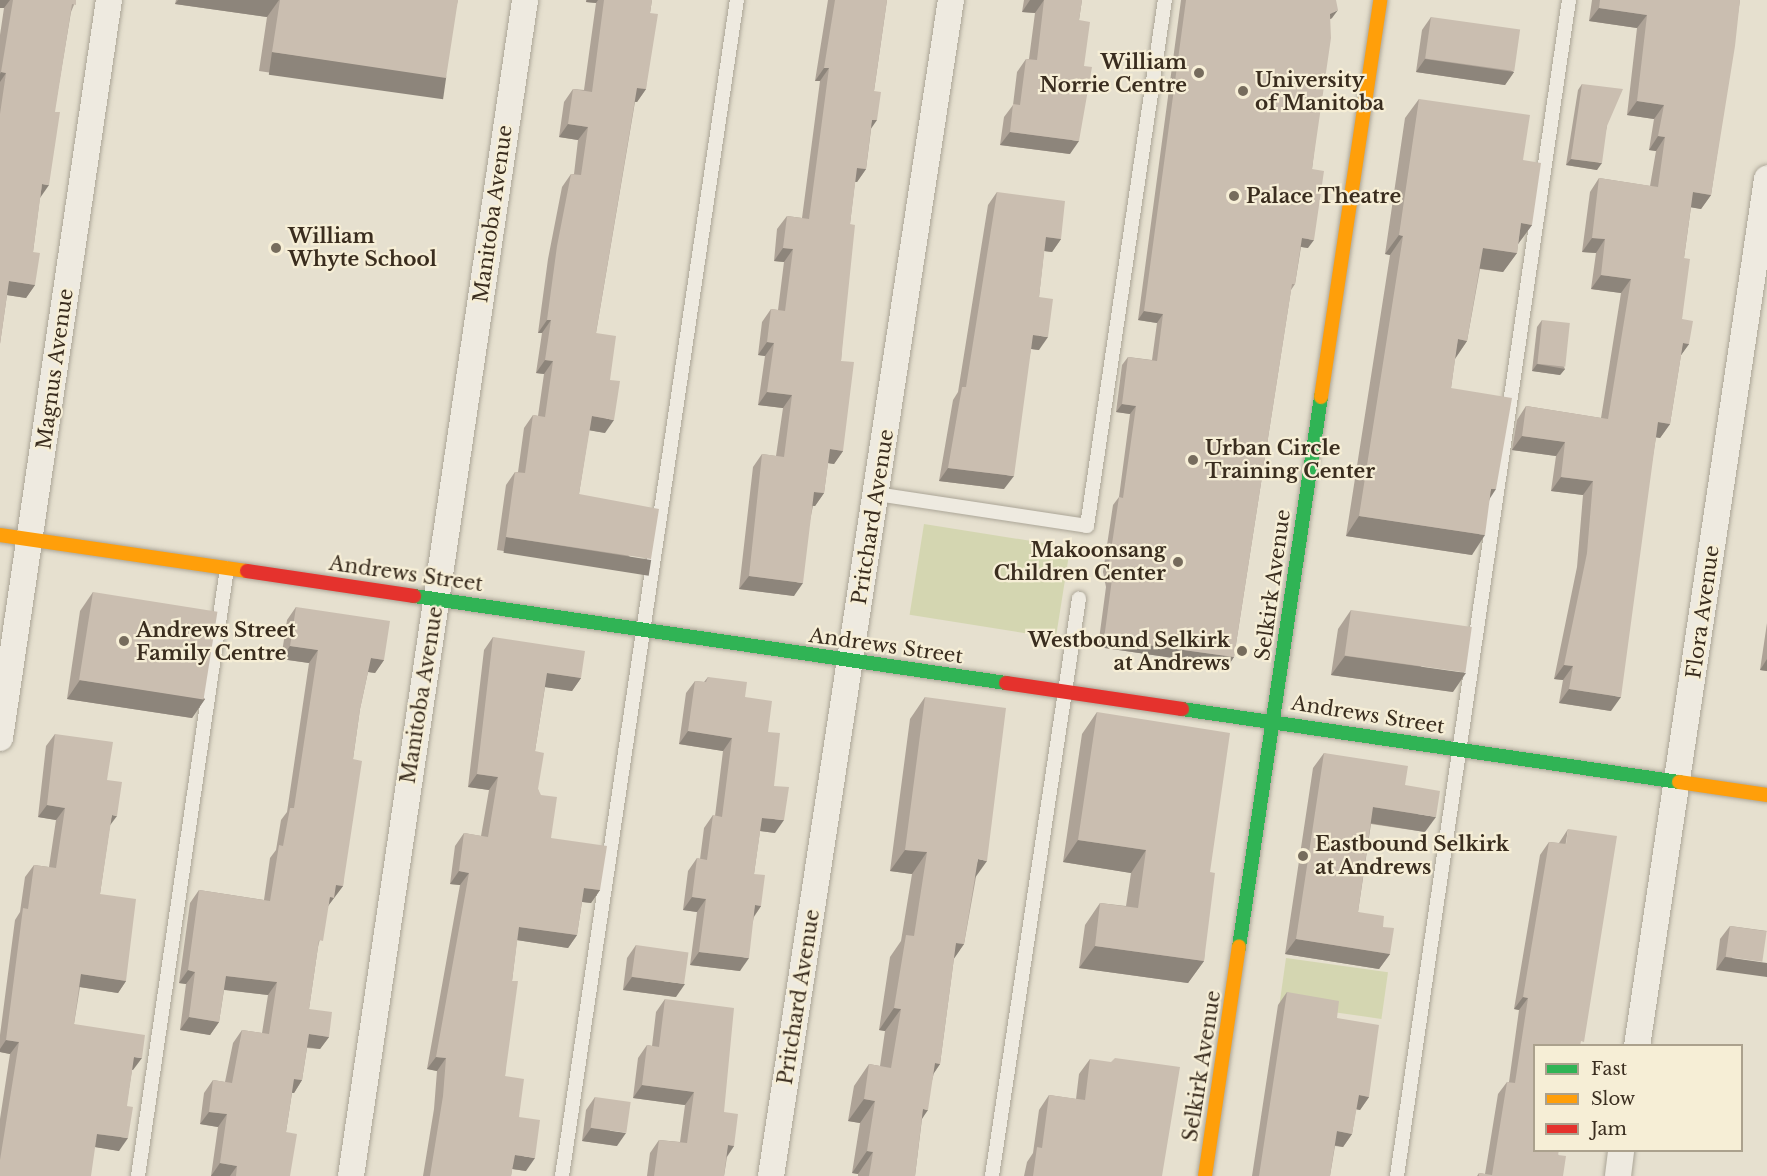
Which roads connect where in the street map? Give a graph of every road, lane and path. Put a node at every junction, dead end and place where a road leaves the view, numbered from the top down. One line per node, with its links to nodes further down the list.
1 (109, 0): 11 (street, Magnus Avenue)
2 (525, 0): 13 (street, Manitoba Avenue)
3 (736, 0): 15 (lane)
4 (951, 0): 9 (street, Pritchard Avenue)
5 (1164, 0): 9 (lane)
6 (1380, 0): 18 (street, Selkirk Avenue)
7 (1569, 0): 20 (lane)
8 (1767, 179): 21 (street, Flora Avenue)
9 (876, 494): 16 (street, Pritchard Avenue)
10 (0, 535): 11 (street, Andrews Street)
11 (30, 540): 12 (street, Andrews Street); 19 (street, Magnus Avenue)
12 (227, 568): 13 (street, Andrews Street); 25 (lane)
13 (437, 597): 15 (street, Andrews Street); 26 (street, Manitoba Avenue)
14 (1079, 599): 17 (lane)
15 (643, 629): 16 (street, Andrews Street); 27 (lane)
16 (850, 661): 17 (street, Andrews Street); 28 (street, Pritchard Avenue)
17 (1064, 691): 18 (street, Andrews Street); 29 (lane)
18 (1274, 720): 20 (street, Andrews Street); 30 (street, Selkirk Avenue)
19 (0, 738)
20 (1461, 750): 21 (street, Andrews Street); 31 (lane)
21 (1678, 781): 22 (street, Andrews Street); 23 (street, Flora Avenue)
22 (1767, 795)
23 (1637, 1044)
24 (1621, 1152): 32 (street)
25 (138, 1176)
26 (351, 1176)
27 (562, 1176)
28 (771, 1176)
29 (992, 1176)
30 (1205, 1176)
31 (1398, 1176)
32 (1618, 1176)

